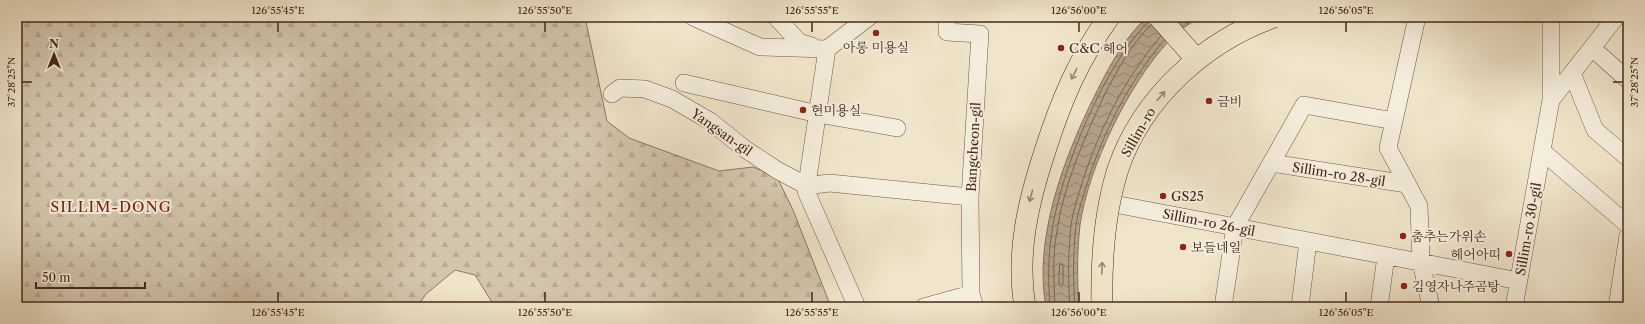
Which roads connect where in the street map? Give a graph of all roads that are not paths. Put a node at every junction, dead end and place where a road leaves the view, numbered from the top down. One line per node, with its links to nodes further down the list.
1 (693, 17): 12 (street)
2 (776, 17): 12 (street)
3 (869, 17): 12 (street)
4 (946, 17): 27 (street, Bangcheon-gil)
5 (1109, 17): 39 (main road, one-way to 39)
6 (1159, 17): 13 (main road, bridge)
7 (1274, 17): 13 (main road, Sillim-ro, bridge)
8 (1417, 17): 20 (street, Sillim-ro 28-gil)
9 (1551, 17): 18 (street, Sillim-ro 30-gil)
10 (1616, 17): 11 (street)
11 (1592, 48): 14 (street); 15 (street)
12 (827, 49): 19 (street)
13 (1197, 60): 28 (main road, Sillim-ro, one-way to 13, bridge)
14 (1572, 73): 18 (street); 23 (street)
15 (1628, 80)
16 (684, 83): 19 (street, Yangsan-gil)
17 (612, 94): 26 (street, Yangsan-gil)
18 (1551, 100): 22 (street, Sillim-ro 30-gil)
19 (818, 114): 21 (street, Yangsan-gil); 26 (street)
20 (1394, 121): 24 (street, Sillim-ro 28-gil); 25 (street, Sillim-ro 28-gil)
21 (897, 128)
22 (1542, 151): 29 (street); 35 (street, Sillim-ro 30-gil)
23 (1628, 158)
24 (1271, 163): 25 (street, Sillim-ro 28-gil); 30 (street, Sillim-ro 28-gil)
25 (1407, 184): 34 (street, Sillim-ro 28-gil)
26 (807, 186): 27 (street); 37 (street)
27 (970, 197): 36 (street, Bangcheon-gil)
28 (1109, 203): 30 (street, Sillim-ro 26-gil); 40 (main road, Sillim-ro, one-way to 28, bridge)
29 (1628, 225)
30 (1235, 227): 32 (street, Sillim-ro 26-gil); 41 (street)
31 (1628, 236): 46 (street)
32 (1308, 241): 33 (street, Sillim-ro 26-gil); 42 (street)
33 (1386, 256): 34 (street, Sillim-ro 26-gil); 43 (street)
34 (1421, 262): 35 (street, Sillim-ro 26-gil); 44 (street, Sillim-ro 28-gil)
35 (1519, 281): 45 (street, Sillim-ro 30-gil)
36 (973, 301): 38 (street)
37 (857, 307)
38 (924, 307)
39 (1025, 307)
40 (1102, 307)
41 (1223, 307)
42 (1300, 307)
43 (1379, 307)
44 (1431, 307)
45 (1514, 307)
46 (1617, 307)

